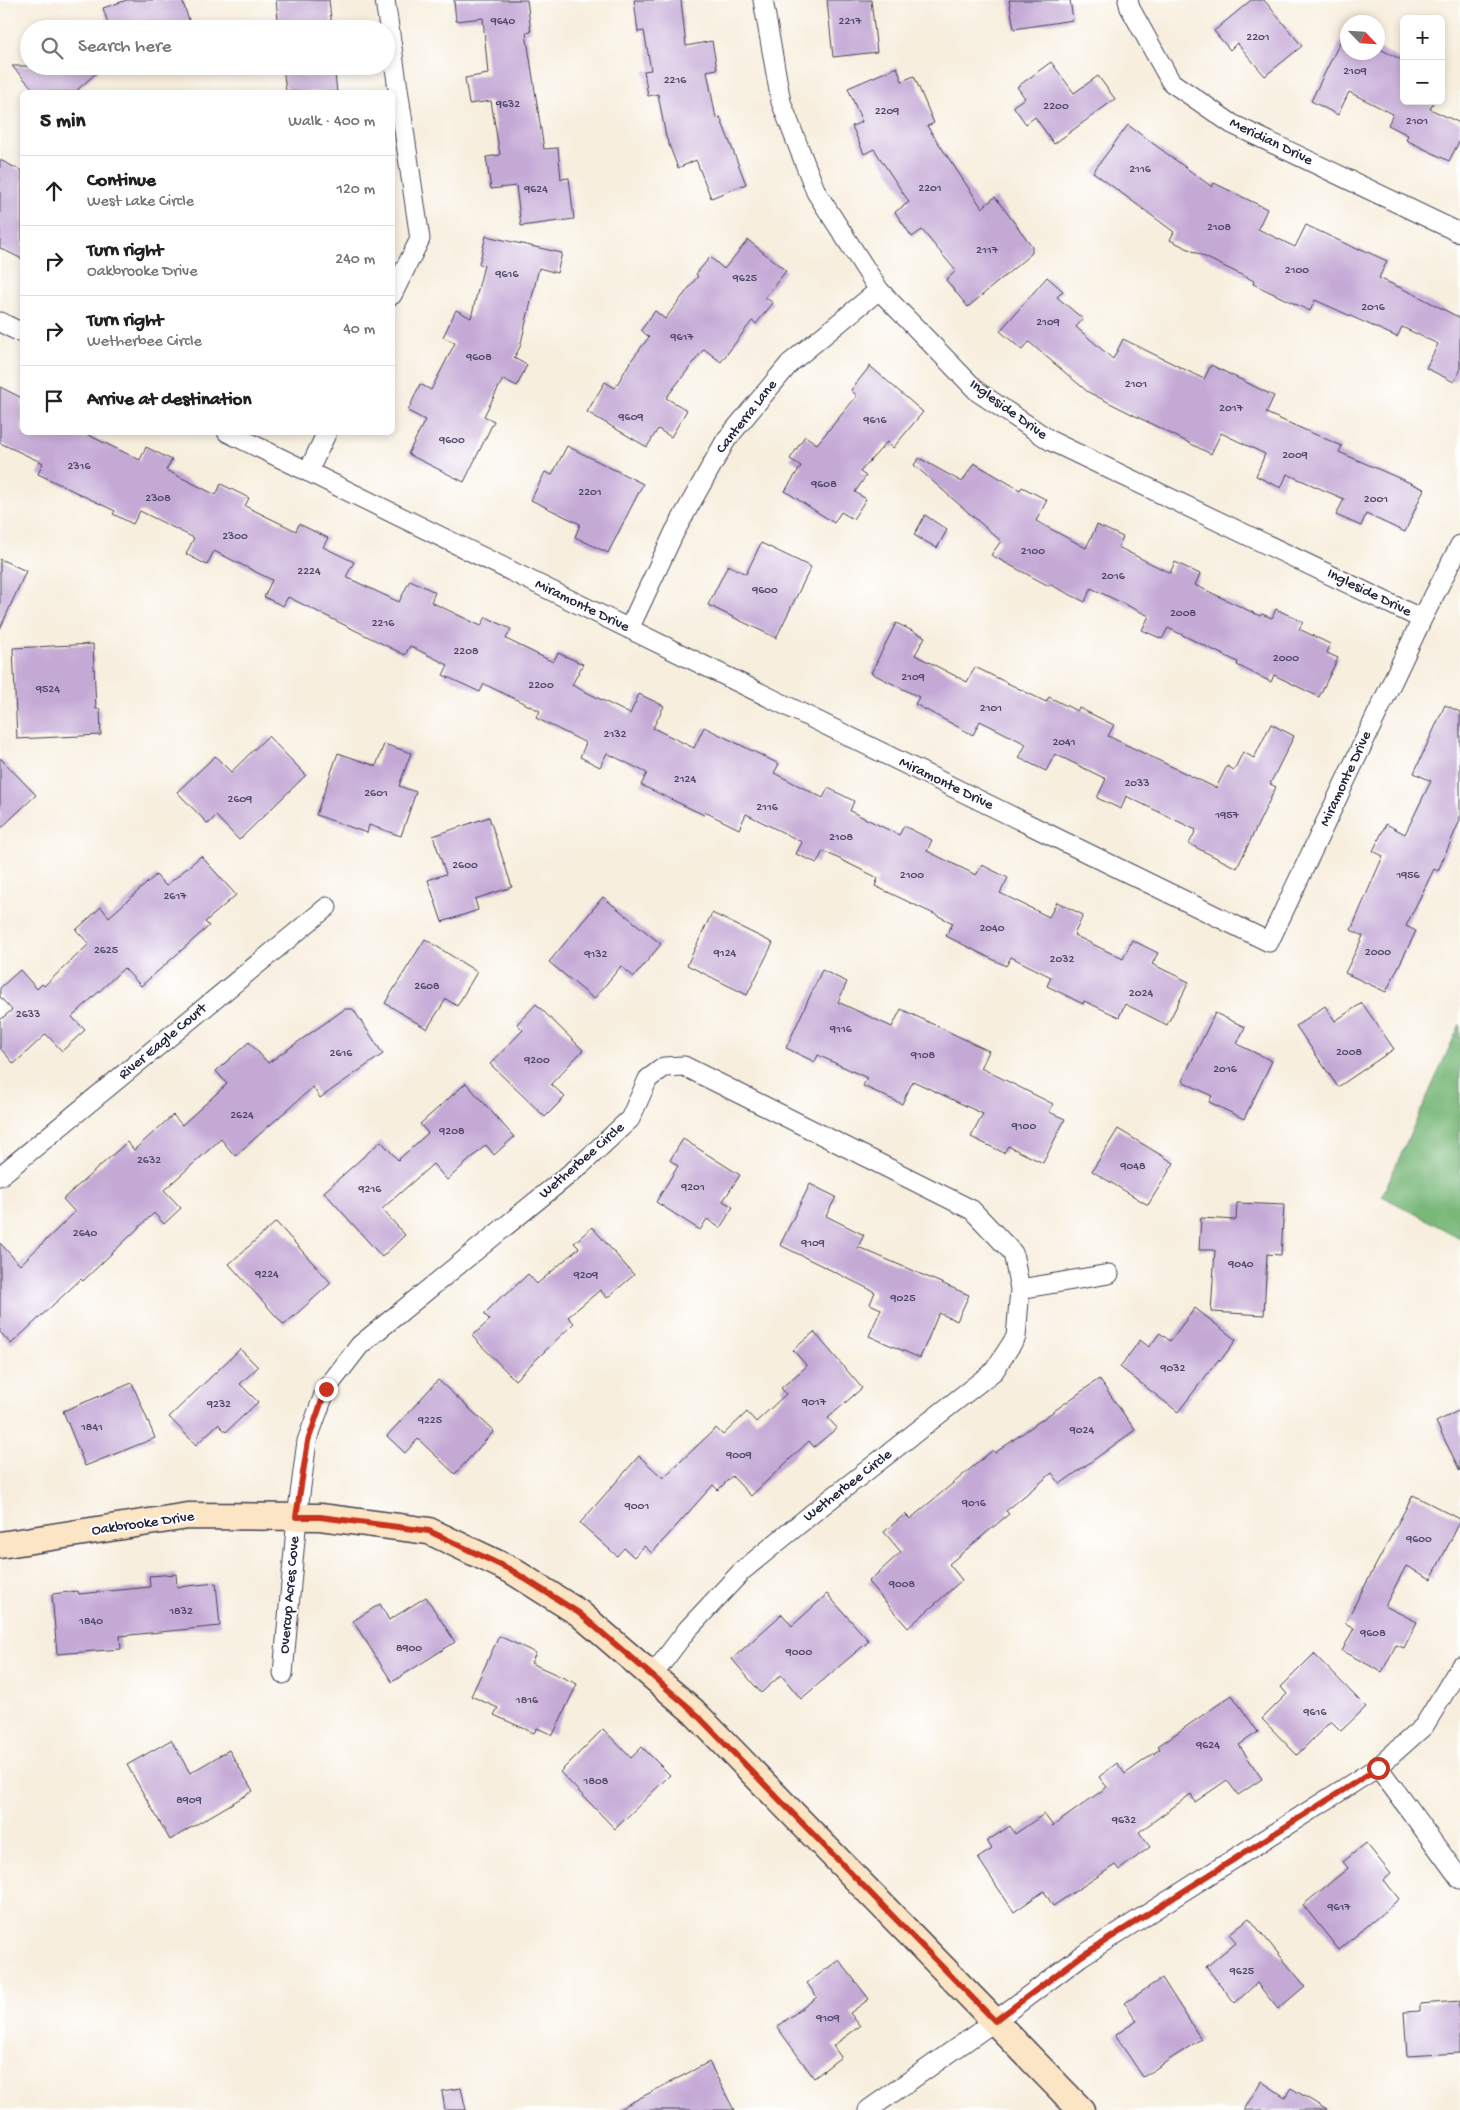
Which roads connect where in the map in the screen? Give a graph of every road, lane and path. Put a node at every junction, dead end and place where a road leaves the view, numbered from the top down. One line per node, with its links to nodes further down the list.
1 (385, 0): 4 (street)
2 (763, 0): 8 (street, Ingleside Drive)
3 (1128, 0): 6 (street, Meridian Drive)
4 (388, 20)
5 (395, 68): 7 (street)
6 (1460, 233)
7 (395, 289)
8 (879, 290): 15 (street, Ingleside Drive); 16 (street, Canterra Lane)
9 (0, 322): 10 (street)
10 (20, 331)
11 (233, 435): 13 (street, Miramonte Drive)
12 (326, 435): 13 (street)
13 (308, 472): 16 (street, Miramonte Drive)
14 (1460, 545): 15 (street, Miramonte Drive)
15 (1422, 619): 16 (street, Miramonte Drive)
16 (629, 629)
17 (326, 907): 18 (street, River Eagle Court)
18 (0, 1176)
19 (1109, 1274): 20 (street)
20 (1020, 1289): 21 (street, Wetherbee Circle); 25 (street, Wetherbee Circle)
21 (296, 1517): 22 (street, Oakbrooke Drive); 24 (street, Overcup Acres Cove); 25 (street, Oakbrooke Drive)
22 (0, 1545)
23 (1460, 1667): 26 (street)
24 (283, 1674)
25 (652, 1676): 28 (street, Oakbrooke Drive)
26 (1378, 1768): 27 (street); 28 (street)
27 (1460, 1879)
28 (995, 2021): 29 (street); 30 (street, Oakbrooke Drive)
29 (868, 2110)
30 (1081, 2110)

